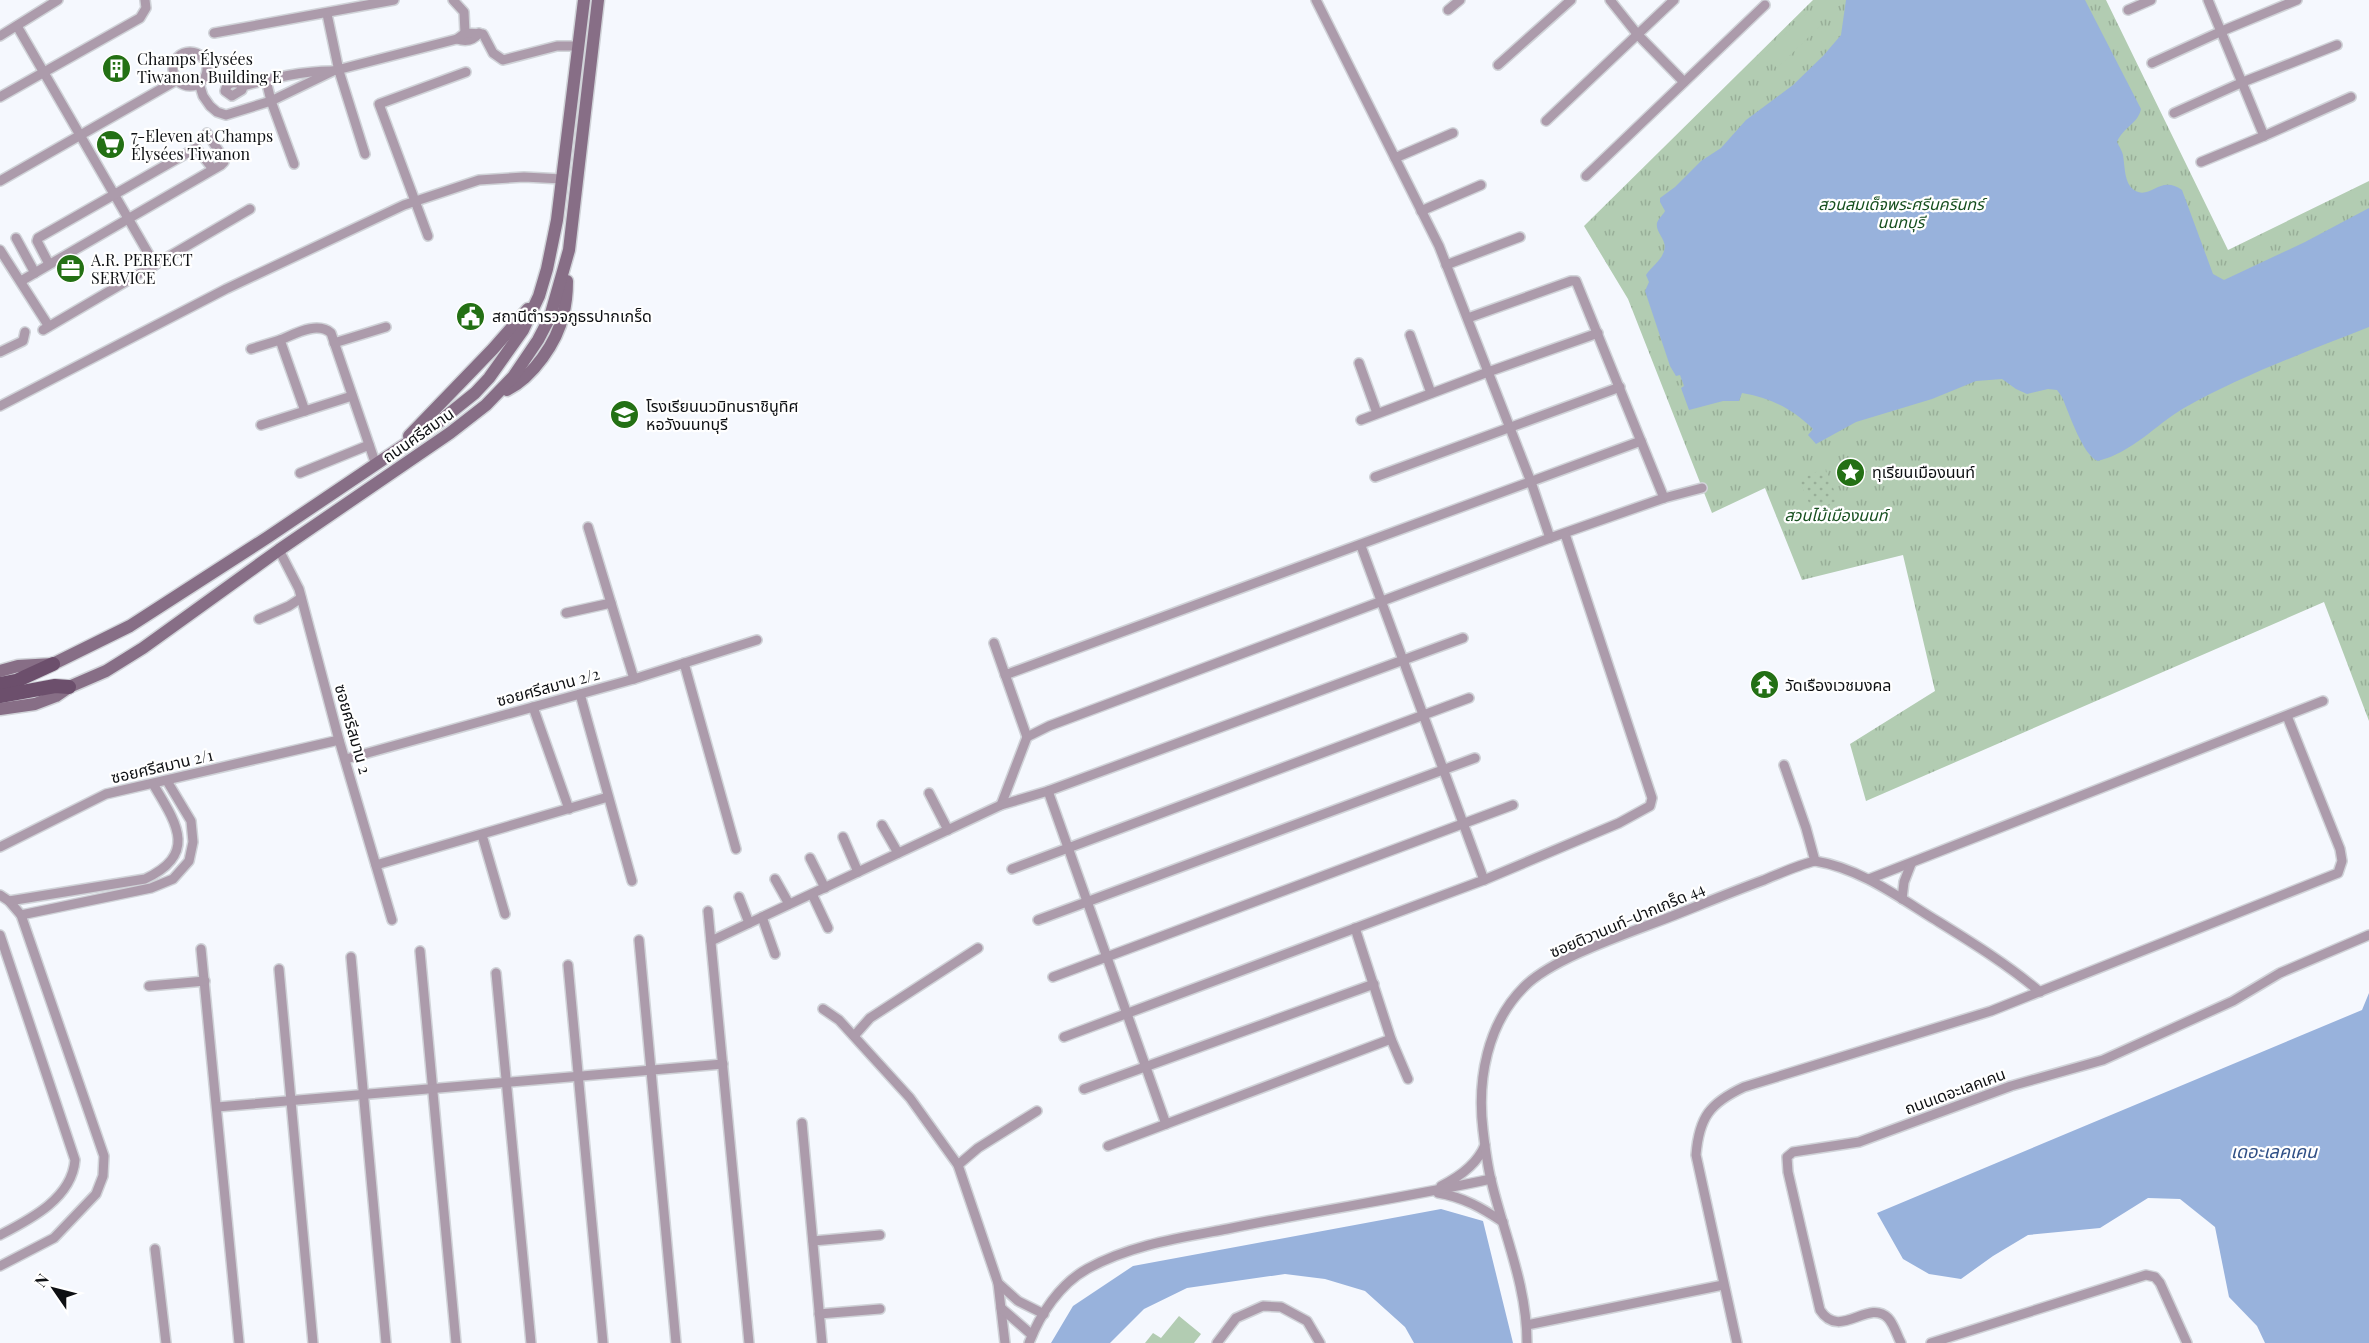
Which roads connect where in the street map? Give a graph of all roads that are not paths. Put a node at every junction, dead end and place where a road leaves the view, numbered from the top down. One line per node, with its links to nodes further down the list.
1 (58, 0): 19 (street)
2 (145, 0): 30 (street)
3 (394, 0): 18 (street)
4 (453, 0): 24 (street)
5 (584, 0): 26 (main road, ถนนศรีสมาน)
6 (598, 0): 104 (main road, ถนนศรีสมาน)
7 (1316, 0): 48 (street)
8 (1460, 0): 16 (street)
9 (1571, 0): 28 (street)
10 (1610, 0): 22 (street)
11 (1674, 0): 22 (street)
12 (2151, 0): 17 (street)
13 (2208, 0): 20 (street)
14 (2297, 0): 20 (street)
15 (1765, 5): 34 (street)
16 (1448, 10)
17 (2128, 10)
18 (327, 14): 21 (street); 29 (street)
19 (17, 26): 23 (street); 30 (street)
20 (2222, 31): 27 (street); 35 (street)
21 (214, 33)
22 (1638, 35): 34 (street); 42 (street)
23 (0, 36)
24 (461, 36): 26 (street); 29 (street)
25 (2337, 45): 35 (street)
26 (578, 46): 53 (main road, ถนนศรีสมาน)
27 (2152, 63)
28 (1498, 65)
29 (336, 71): 33 (street); 40 (street); 47 (street)
30 (44, 72): 38 (street); 45 (street)
31 (466, 72): 57 (street)
32 (177, 80): 36 (street); 36 (street); 45 (street)
33 (266, 80): 37 (street); 40 (street)
34 (1684, 82): 52 (street)
35 (2243, 82): 41 (street); 46 (street)
36 (199, 83): 40 (street)
37 (243, 87)
38 (0, 97)
39 (2351, 97): 46 (street)
40 (270, 101): 50 (street)
41 (2174, 113)
42 (1546, 121)
43 (207, 133): 51 (street)
44 (1452, 133): 48 (street)
45 (80, 134): 54 (street); 56 (street)
46 (2264, 136): 49 (street)
47 (365, 154)
48 (1395, 158): 59 (street)
49 (2201, 162)
50 (294, 164)
51 (213, 169): 56 (street); 60 (street)
52 (1586, 176)
53 (562, 179): 57 (street); 70 (main road, ถนนศรีสมาน)
54 (0, 181)
55 (1481, 185): 59 (street)
56 (114, 194): 60 (street); 65 (street)
57 (414, 201): 61 (street); 85 (street)
58 (250, 209): 66 (street)
59 (1421, 211): 67 (street)
60 (128, 218): 65 (street); 66 (street)
61 (428, 236)
62 (1520, 237): 67 (street)
63 (16, 238): 68 (street)
64 (0, 250): 69 (street)
65 (49, 264): 68 (street)
66 (155, 265): 69 (street)
67 (1446, 265): 71 (street)
68 (35, 273): 69 (street)
69 (21, 281)
70 (538, 296): 93 (main road); 93 (main road, ถนนศรีสมาน)
71 (1468, 318): 74 (street); 81 (street)
72 (386, 327): 77 (street)
73 (25, 332): 79 (street)
74 (1598, 333): 81 (street); 82 (street)
75 (1410, 335): 83 (street)
76 (280, 340): 77 (street); 78 (street); 86 (street)
77 (334, 343): 84 (street)
78 (251, 349)
79 (0, 352)
80 (1359, 363): 87 (street)
81 (1488, 372): 83 (street); 90 (street)
82 (1620, 387): 90 (street); 91 (street)
83 (1431, 393): 87 (street)
84 (352, 396): 86 (street); 92 (street)
85 (0, 406)
86 (305, 411): 89 (street)
87 (1377, 413): 88 (street)
88 (1361, 420)
89 (261, 425)
90 (1510, 428): 96 (street); 97 (street)
91 (1641, 441): 97 (street); 99 (street)
92 (369, 446): 94 (street); 95 (street)
93 (390, 455): 94 (main road, ถนนศรีสมาน)
94 (376, 465): 115 (main road, ถนนศรีสมาน)
95 (300, 473)
96 (1375, 477)
97 (1531, 482): 102 (street); 103 (street)
98 (1702, 488): 99 (street)
99 (1664, 498): 101 (street)
100 (588, 527): 107 (street)
101 (1564, 534): 102 (street); 160 (street)
102 (1550, 538): 106 (street)
103 (1361, 546): 106 (street); 117 (street)
104 (279, 550): 105 (street, ซอยศรีสมาน 2); 120 (main road, ถนนศรีสมาน)
105 (301, 598): 109 (street); 130 (street, ซอยศรีสมาน 2)
106 (1382, 602): 113 (street); 129 (street)
107 (611, 603): 108 (street); 118 (street)
108 (566, 613)
109 (259, 619)
110 (1463, 638): 113 (street)
111 (757, 640): 114 (street, ซอยศรีสมาน 2/2)
112 (994, 643): 117 (street)
113 (1403, 660): 127 (street); 137 (street)
114 (684, 663): 118 (street, ซอยศรีสมาน 2/2); 150 (street)
115 (53, 664): 116 (main road, ถนนศรีสมาน); 119 (main road)
116 (0, 671)
117 (1005, 675): 129 (street)
118 (634, 679): 121 (street, ซอยศรีสมาน 2/2)
119 (0, 684)
120 (69, 687): 122 (main road); 126 (main road, ถนนศรีสมาน)
121 (580, 694): 125 (street, ซอยศรีสมาน 2/2); 139 (street)
122 (0, 696)
123 (1469, 698): 127 (street)
124 (2323, 701): 128 (street)
125 (534, 707): 132 (street, ซอยศรีสมาน 2/2); 142 (street)
126 (0, 709)
127 (1423, 715): 134 (street); 149 (street)
128 (2287, 716): 154 (street); 198 (street)
129 (1027, 737): 140 (street)
130 (339, 740): 132 (street, ซอยศรีสมาน 2); 135 (street, ซอยศรีสมาน 2/1)
131 (1475, 758): 134 (street)
132 (346, 759): 155 (street, ซอยศรีสมาน 2)
133 (1784, 765): 153 (street)
134 (1443, 770): 143 (street); 170 (street)
135 (167, 781): 136 (street, ซอยศรีสมาน 2/1); 164 (street)
136 (153, 784): 148 (street, ซอยศรีสมาน 2/1); 161 (street)
137 (1048, 791): 140 (street); 149 (street)
138 (929, 794): 145 (street)
139 (608, 797): 142 (street); 162 (street)
140 (1001, 806): 145 (street)
141 (1513, 806): 143 (street)
142 (569, 809): 146 (street)
143 (1463, 824): 160 (street); 190 (street)
144 (882, 825): 151 (street)
145 (948, 830): 151 (street)
146 (482, 835): 155 (street); 173 (street)
147 (843, 837): 157 (street)
148 (0, 847)
149 (1068, 848): 156 (street); 170 (street)
150 (736, 849)
151 (898, 854): 157 (street)
152 (810, 858): 163 (street)
153 (1815, 861): 159 (street); 218 (street, ซอยติวานนท์-ปากเกร็ด 44)
154 (1911, 864): 159 (street); 168 (street)
155 (376, 865): 176 (street, ซอยศรีสมาน 2)
156 (1012, 869)
157 (858, 872): 163 (street)
158 (775, 879): 171 (street)
159 (1869, 879): 168 (street)
160 (1484, 880): 180 (street)
161 (133, 881): 164 (street); 169 (street)
162 (632, 881)
163 (825, 888): 165 (street)
164 (134, 891): 174 (street)
165 (812, 894): 171 (street); 179 (street)
166 (0, 895): 169 (street)
167 (739, 897): 178 (street)
168 (1902, 899): 198 (street)
169 (9, 901): 174 (street)
170 (1087, 902): 177 (street); 190 (street)
171 (789, 904): 175 (street)
172 (708, 911): 184 (street)
173 (505, 914)
174 (21, 915): 228 (street)
175 (762, 917): 178 (street); 188 (street)
176 (392, 920)
177 (1038, 920)
178 (749, 923): 184 (street)
179 (828, 928)
180 (1355, 928): 196 (street); 200 (street)
181 (0, 935): 224 (street)
182 (2369, 935): 252 (street, ถนนเดอะเลคเคน)
183 (639, 940): 206 (street)
184 (711, 941): 204 (street)
185 (978, 948): 201 (street)
186 (201, 949): 195 (street)
187 (420, 951): 210 (street)
188 (775, 954)
189 (351, 957): 212 (street)
190 (1107, 957): 194 (street); 200 (street)
191 (568, 965): 207 (street)
192 (279, 969): 213 (street)
193 (496, 973): 209 (street)
194 (1053, 977)
195 (205, 981): 197 (street); 214 (street)
196 (1374, 984): 203 (street); 205 (street)
197 (149, 986)
198 (2040, 992): 230 (street)
199 (823, 1009): 201 (street)
200 (1127, 1014): 202 (street); 205 (street)
201 (854, 1036): 220 (street)
202 (1064, 1037)
203 (1391, 1039): 208 (street); 217 (street)
204 (723, 1064): 206 (street); 245 (street)
205 (1146, 1067): 211 (street); 217 (street)
206 (651, 1070): 207 (street); 244 (street)
207 (579, 1076): 209 (street); 243 (street)
208 (1408, 1078)
209 (506, 1083): 210 (street); 242 (street)
210 (433, 1089): 212 (street); 241 (street)
211 (1084, 1089)
212 (363, 1095): 213 (street); 240 (street)
213 (292, 1101): 214 (street); 239 (street)
214 (217, 1107): 238 (street)
215 (1037, 1111): 220 (street)
216 (802, 1123): 226 (street)
217 (1166, 1124): 219 (street)
218 (1485, 1144): 221 (street, ซอยติวานนท์-ปากเกร็ด 44); 222 (street)
219 (1108, 1146)
220 (958, 1165): 229 (street)
221 (1491, 1179): 222 (street); 223 (street, ซอยติวานนท์-ปากเกร็ด 44)
222 (1432, 1192): 223 (street); 234 (street)
223 (1503, 1222): 235 (street, ซอยติวานนท์-ปากเกร็ด 44)
224 (0, 1235)
225 (880, 1235): 226 (street)
226 (813, 1242): 233 (street)
227 (155, 1249): 237 (street)
228 (0, 1266)
229 (998, 1283): 231 (street); 234 (street)
230 (1723, 1285): 235 (street); 251 (street)
231 (1001, 1308): 236 (street); 247 (street)
232 (880, 1309): 233 (street)
233 (819, 1314): 246 (street)
234 (1044, 1314): 236 (street)
235 (1527, 1324): 250 (street, ซอยติวานนท์-ปากเกร็ด 44)
236 (1031, 1339)
237 (166, 1343)
238 (239, 1343)
239 (313, 1343)
240 (386, 1343)
241 (456, 1343)
242 (531, 1343)
243 (603, 1343)
244 (676, 1343)
245 (749, 1343)
246 (822, 1343)
247 (1005, 1343)
248 (1217, 1343): 249 (street)
249 (1320, 1343)
250 (1527, 1343)
251 (1737, 1343)
252 (1901, 1343)
253 (1931, 1343): 254 (street)
254 (2187, 1343)

